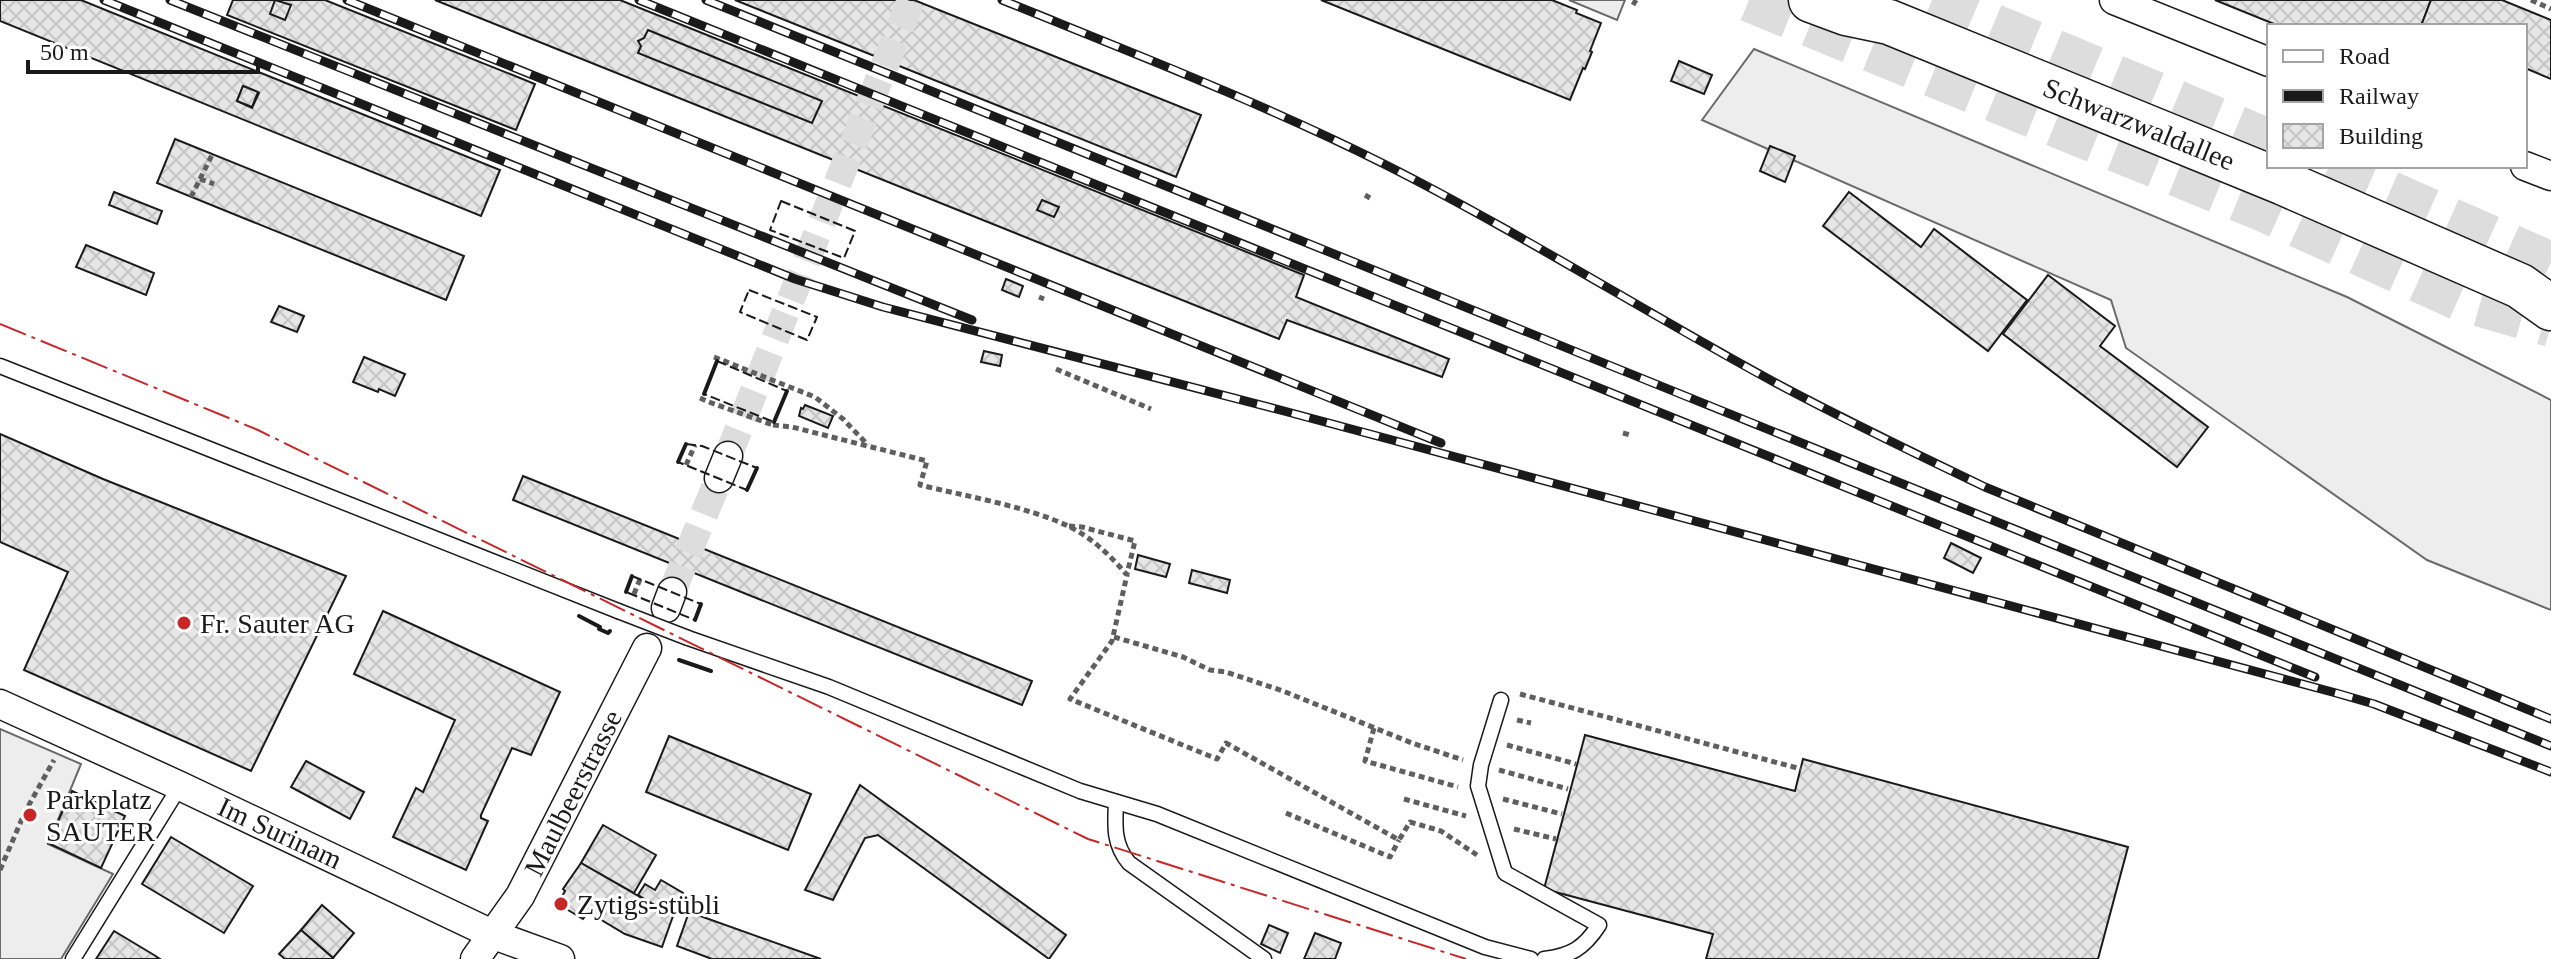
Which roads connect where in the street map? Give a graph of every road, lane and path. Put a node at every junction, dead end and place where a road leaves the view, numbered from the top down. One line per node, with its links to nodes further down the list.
1 (1811, 0): 5 (main road, Schwarzwaldallee)
2 (2114, 0): 6 (street)
3 (2531, 0): 4 (path)
4 (2551, 9)
5 (1876, 11): 13 (main road, Schwarzwaldallee)
6 (2267, 61)
7 (213, 153): 10 (path)
8 (2527, 167): 9 (street)
9 (2551, 176)
10 (200, 179): 11 (path); 12 (path)
11 (214, 184)
12 (191, 197)
13 (2541, 295)
14 (714, 357): 20 (path)
15 (0, 366): 41 (lane, bridge)
16 (1056, 369): 18 (path)
17 (701, 398): 20 (path, bridge)
18 (1151, 409)
19 (695, 445): 21 (path)
20 (869, 445): 22 (path)
21 (686, 465)
22 (1069, 526): 23 (path); 23 (path)
23 (1127, 575): 26 (path)
24 (640, 579): 25 (path)
25 (634, 595)
26 (1114, 637): 30 (path); 32 (path)
27 (647, 648): 47 (street, Maulbeerstrasse)
28 (1063, 695): 30 (path)
29 (1507, 696): 34 (lane); 37 (path)
30 (1070, 698): 44 (path)
31 (0, 704): 33 (street, Im Surinam)
32 (1374, 728): 36 (path); 40 (path)
33 (68, 735): 38 (street, Im Surinam); 45 (path)
34 (1489, 740): 35 (path); 36 (lane)
35 (1576, 764)
36 (1481, 765): 39 (path); 40 (lane)
37 (1801, 769)
38 (180, 786): 47 (street, Im Surinam); 48 (lane)
39 (1568, 789)
40 (1480, 792): 43 (path); 46 (lane)
41 (1116, 802): 51 (lane); 52 (lane)
42 (1286, 813): 44 (path)
43 (1562, 814)
44 (1399, 840): 46 (path)
45 (0, 870)
46 (1507, 876): 53 (lane)
47 (494, 935): 49 (street, Maulbeerstrasse); 50 (street, Im Surinam)
48 (73, 959)
49 (475, 959)
50 (560, 959)
51 (1264, 959)
52 (1531, 959)
53 (1544, 959)

